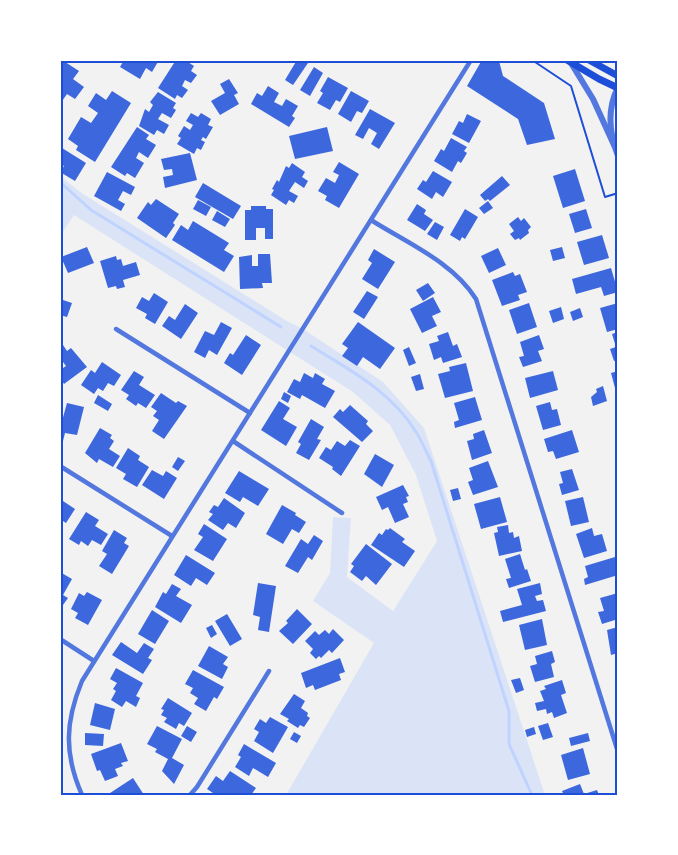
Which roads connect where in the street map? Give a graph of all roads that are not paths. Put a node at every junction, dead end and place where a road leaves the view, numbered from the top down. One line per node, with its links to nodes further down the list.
1 (471, 60): 8 (street)
2 (589, 60): 4 (main road)
3 (569, 61): 5 (main road); 6 (street)
4 (618, 76)
5 (618, 87): 6 (street)
6 (614, 145): 7 (street)
7 (618, 156)
8 (371, 220): 10 (street); 18 (street)
9 (116, 329): 10 (street)
10 (250, 413): 11 (street)
11 (233, 441): 13 (street); 14 (street)
12 (60, 466): 14 (street)
13 (342, 513)
14 (172, 537): 16 (street)
15 (60, 639): 16 (street)
16 (94, 661): 19 (street)
17 (269, 670): 20 (street)
18 (618, 752)
19 (82, 795)
20 (190, 795)

